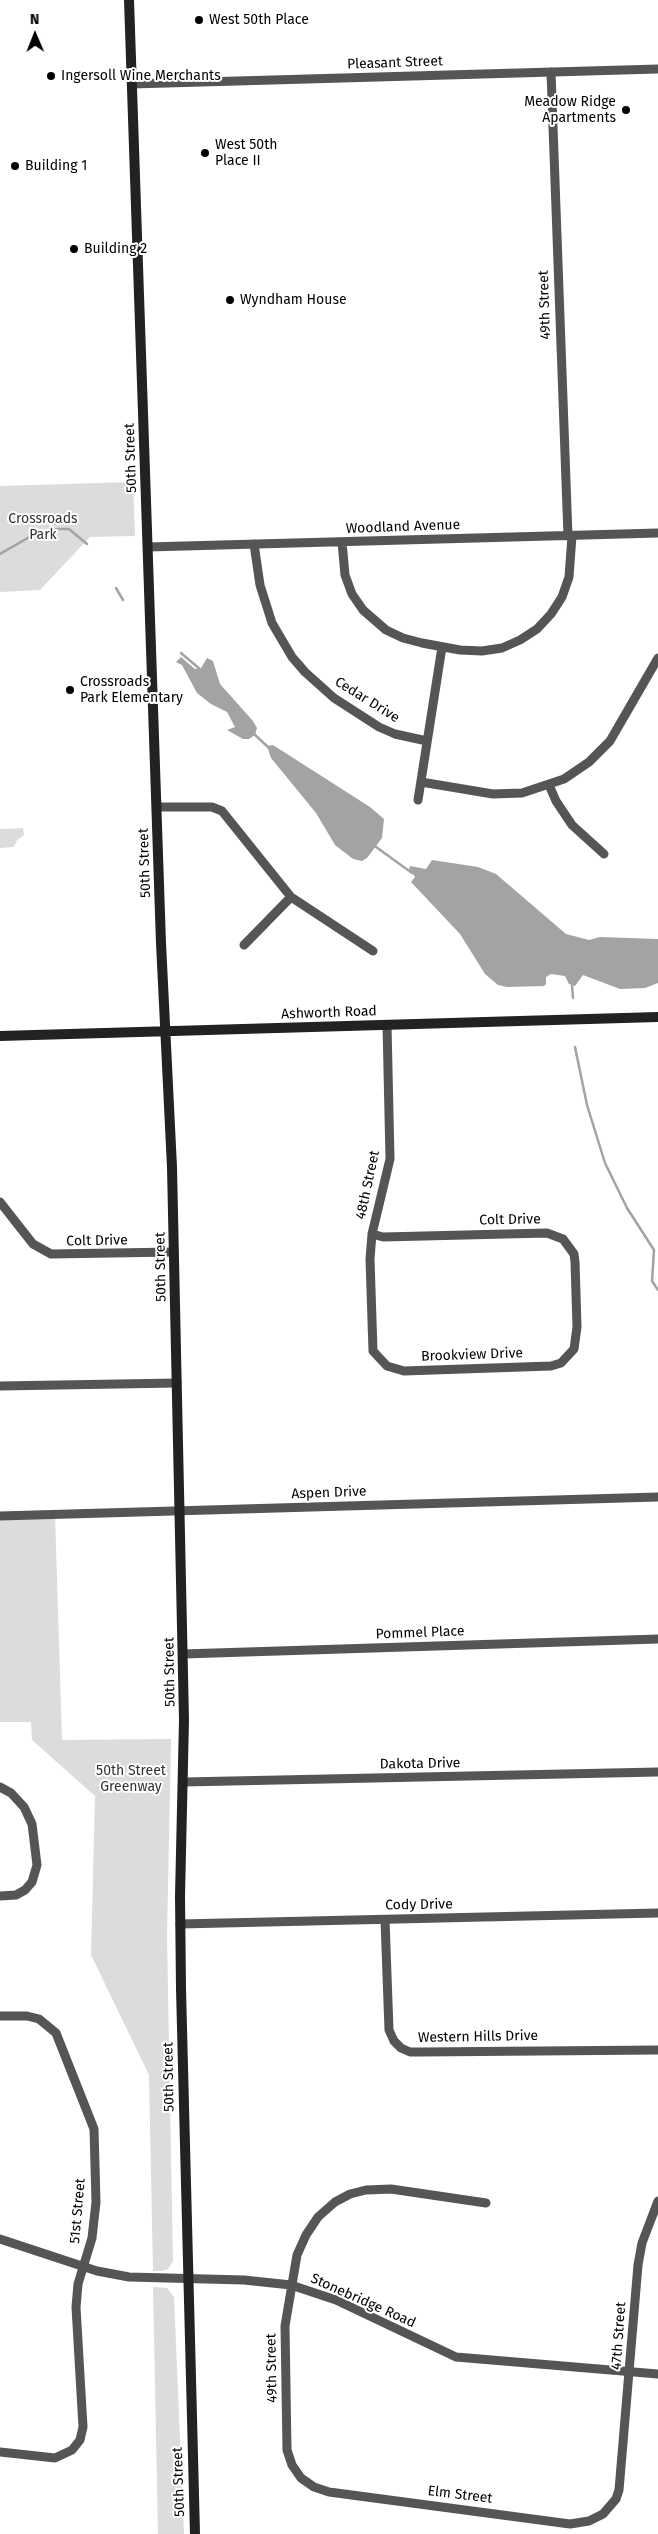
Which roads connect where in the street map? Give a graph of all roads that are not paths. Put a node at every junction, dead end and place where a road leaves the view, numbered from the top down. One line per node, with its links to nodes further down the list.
1 (129, 0): 4 (main road, 50th Street)
2 (658, 69): 3 (street, Pleasant Street)
3 (550, 72): 4 (street, Pleasant Street); 6 (street, 49th Street)
4 (132, 84): 9 (main road, 50th Street)
5 (658, 534): 6 (street, Woodland Avenue)
6 (570, 536): 7 (street, Woodland Avenue); 10 (street, 49th Street)
7 (342, 542): 8 (street, Woodland Avenue); 10 (street, 49th Street)
8 (254, 544): 9 (street, Woodland Avenue); 12 (street, Cedar Drive)
9 (148, 547): 16 (main road, 50th Street)
10 (442, 647): 12 (street)
11 (658, 658): 14 (street)
12 (428, 741): 13 (street)
13 (421, 782): 14 (street); 15 (street)
14 (549, 785): 17 (street)
15 (418, 800)
16 (157, 807): 18 (street); 23 (main road, 50th Street)
17 (604, 854)
18 (291, 897): 19 (street); 20 (street)
19 (244, 945)
20 (373, 951)
21 (658, 1017): 22 (main road, Ashworth Road)
22 (387, 1025): 23 (main road, Ashworth Road); 26 (street, 48th Street)
23 (166, 1031): 24 (main road, Ashworth Road); 27 (main road, 50th Street)
24 (0, 1036)
25 (0, 1202): 27 (street, Colt Drive)
26 (372, 1234): 28 (street, Colt Drive); 29 (street, 48th Street)
27 (174, 1252): 30 (main road, 50th Street)
28 (574, 1349): 29 (street, Brookview Drive)
29 (373, 1351)
30 (177, 1383): 31 (street); 33 (main road, 50th Street)
31 (0, 1386)
32 (658, 1497): 33 (street, Aspen Drive)
33 (180, 1511): 34 (street, Aspen Drive); 36 (main road, 50th Street)
34 (0, 1516)
35 (658, 1639): 36 (street, Pommel Place)
36 (183, 1654): 38 (main road, 50th Street)
37 (658, 1772): 38 (street, Dakota Drive)
38 (184, 1782): 43 (main road, 50th Street)
39 (0, 1787): 40 (street)
40 (0, 1896)
41 (658, 1913): 42 (street, Cody Drive)
42 (385, 1920): 43 (street, Cody Drive); 45 (street, Western Hills Drive)
43 (180, 1924): 50 (main road, 50th Street)
44 (0, 2016): 49 (street, 51st Street)
45 (658, 2050)
46 (658, 2201): 52 (street, 47th Street)
47 (486, 2203): 51 (street, 49th Street)
48 (0, 2238): 49 (street, Stonebridge Road)
49 (83, 2266): 50 (street, Stonebridge Road); 55 (street, 51st Street)
50 (187, 2278): 51 (street, Stonebridge Road); 57 (main road, 50th Street)
51 (292, 2285): 52 (street, Stonebridge Road); 54 (street, 49th Street)
52 (630, 2371): 53 (street, Stonebridge Road); 56 (street, 47th Street)
53 (658, 2374)
54 (287, 2450): 56 (street, Elm Street)
55 (0, 2452)
56 (621, 2476)
57 (195, 2534)

